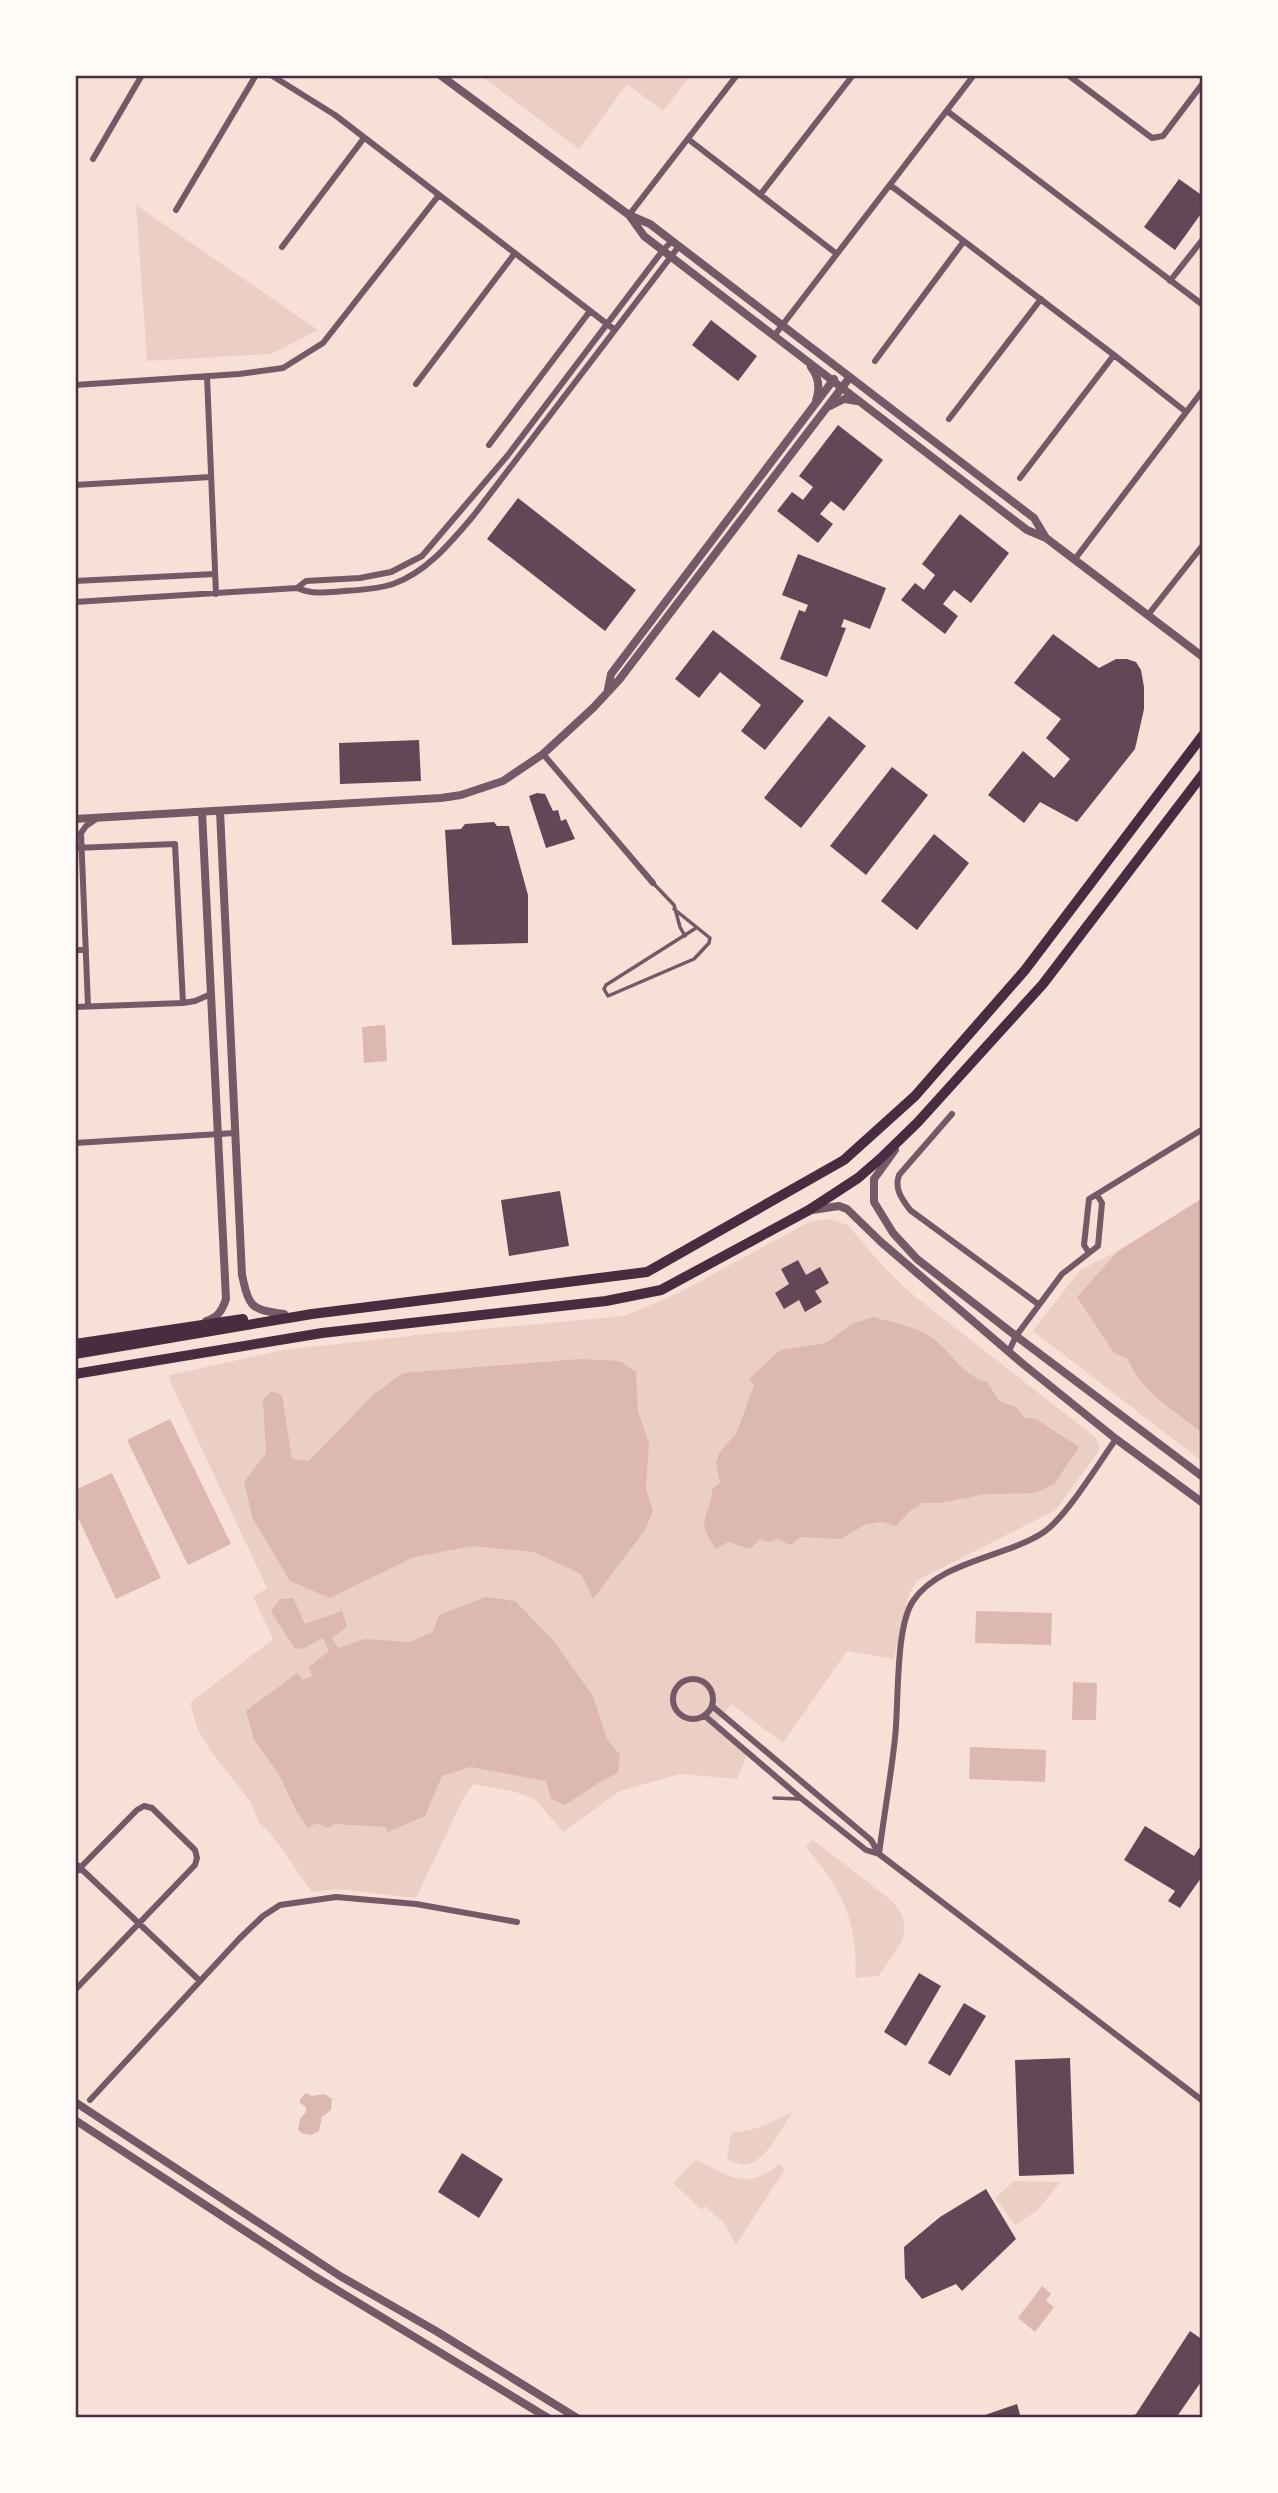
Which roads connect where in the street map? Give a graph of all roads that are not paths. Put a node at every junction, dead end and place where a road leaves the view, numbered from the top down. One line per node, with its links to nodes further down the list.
1 (142, 75): 13 (street)
2 (257, 75): 17 (street)
3 (271, 75): 11 (street)
4 (440, 75): 18 (street)
5 (737, 75): 12 (street)
6 (853, 75): 16 (street)
7 (974, 75): 10 (street)
8 (1068, 75): 9 (street)
9 (1203, 83)
10 (947, 111): 14 (street); 27 (street)
11 (364, 138): 15 (street); 22 (street)
12 (688, 139): 16 (street); 18 (street)
13 (93, 159)
14 (890, 185): 20 (street); 25 (street)
15 (439, 195): 24 (street); 39 (street)
16 (760, 195): 25 (street)
17 (176, 210)
18 (629, 215): 21 (street); 23 (street)
19 (1203, 239): 27 (street)
20 (964, 241): 28 (street); 37 (street)
21 (676, 244): 23 (street); 26 (street); 32 (street)
22 (282, 247)
23 (663, 250): 26 (street); 31 (street)
24 (515, 253): 30 (street); 42 (street)
25 (837, 254): 32 (street)
26 (671, 256): 33 (street); 34 (street)
27 (1170, 281): 29 (street)
28 (1041, 299): 35 (street); 50 (street)
29 (1203, 305)
30 (590, 311): 31 (street); 51 (street)
31 (607, 324): 33 (street); 62 (street)
32 (782, 326): 34 (street); 38 (street)
33 (615, 330): 62 (street)
34 (774, 336): 36 (street)
35 (1114, 355): 49 (street); 53 (street)
36 (806, 360): 41 (street); 47 (street)
37 (875, 360)
38 (841, 370): 40 (street); 41 (street)
39 (208, 376): 43 (street); 52 (street)
40 (850, 377): 44 (street); 57 (street)
41 (833, 381): 44 (street); 47 (street)
42 (416, 384)
43 (75, 385)
44 (842, 388): 46 (street); 48 (street)
45 (1203, 390): 49 (street)
46 (861, 402): 48 (street); 57 (street)
47 (814, 407): 55 (street)
48 (823, 412): 56 (street)
49 (1186, 412): 59 (street)
50 (949, 419)
51 (489, 445)
52 (211, 477): 54 (street); 60 (street)
53 (1020, 478)
54 (75, 485)
55 (742, 502): 56 (street); 67 (street)
56 (750, 508): 67 (street)
57 (1046, 538): 59 (street)
58 (1203, 545): 65 (street)
59 (1074, 559): 65 (street)
60 (215, 574): 61 (street); 63 (street)
61 (75, 581)
62 (297, 588): 63 (street)
63 (216, 594): 64 (street)
64 (75, 602)
65 (1148, 615): 66 (street)
66 (1203, 657)
67 (608, 689): 69 (street)
68 (1203, 736): 99 (highway)
69 (542, 754): 71 (street); 76 (street)
70 (1203, 774): 89 (highway)
71 (220, 811): 72 (street); 91 (street)
72 (202, 812): 73 (street); 84 (street)
73 (98, 818): 74 (street); 75 (street)
74 (75, 820)
75 (78, 848): 77 (street); 85 (street)
76 (653, 883): 79 (lane)
77 (84, 898): 78 (street); 83 (street)
78 (75, 899)
79 (674, 909): 80 (lane); 81 (lane)
80 (696, 928): 81 (lane); 81 (lane)
81 (685, 936)
82 (75, 950): 83 (street)
83 (86, 950): 86 (street)
84 (211, 994): 85 (street); 92 (street)
85 (183, 1003): 86 (street)
86 (88, 1006): 87 (street)
87 (75, 1007)
88 (952, 1114): 97 (street)
89 (918, 1122): 95 (highway); 101 (street)
90 (1203, 1129): 94 (street)
91 (235, 1133): 92 (street); 98 (street)
92 (218, 1134): 93 (street); 100 (street)
93 (75, 1143)
94 (1097, 1195): 96 (street); 96 (street)
95 (810, 1210): 103 (street); 105 (highway)
96 (1089, 1253): 97 (street)
97 (1038, 1304): 101 (street)
98 (284, 1314): 99 (highway); 100 (highway)
99 (312, 1314): 104 (highway)
100 (186, 1326): 102 (highway)
101 (1016, 1336): 103 (street); 107 (street)
102 (75, 1344)
103 (1009, 1351): 106 (street)
104 (75, 1354)
105 (75, 1375)
106 (1116, 1439): 108 (street); 114 (street)
107 (1203, 1476)
108 (1203, 1503)
109 (712, 1706): 110 (street); 110 (street); 111 (street)
110 (705, 1716): 113 (street)
111 (810, 1789): 113 (street); 114 (street)
112 (774, 1798): 113 (lane)
113 (802, 1799): 114 (street)
114 (879, 1854): 121 (street)
115 (77, 1868): 117 (street); 117 (street)
116 (517, 1922): 118 (street)
117 (140, 1924): 118 (street); 119 (street)
118 (200, 1981): 120 (street)
119 (75, 1990)
120 (90, 2100)
121 (1203, 2101)
122 (75, 2102): 125 (street)
123 (75, 2120): 124 (street)
124 (548, 2418)
125 (577, 2418)

